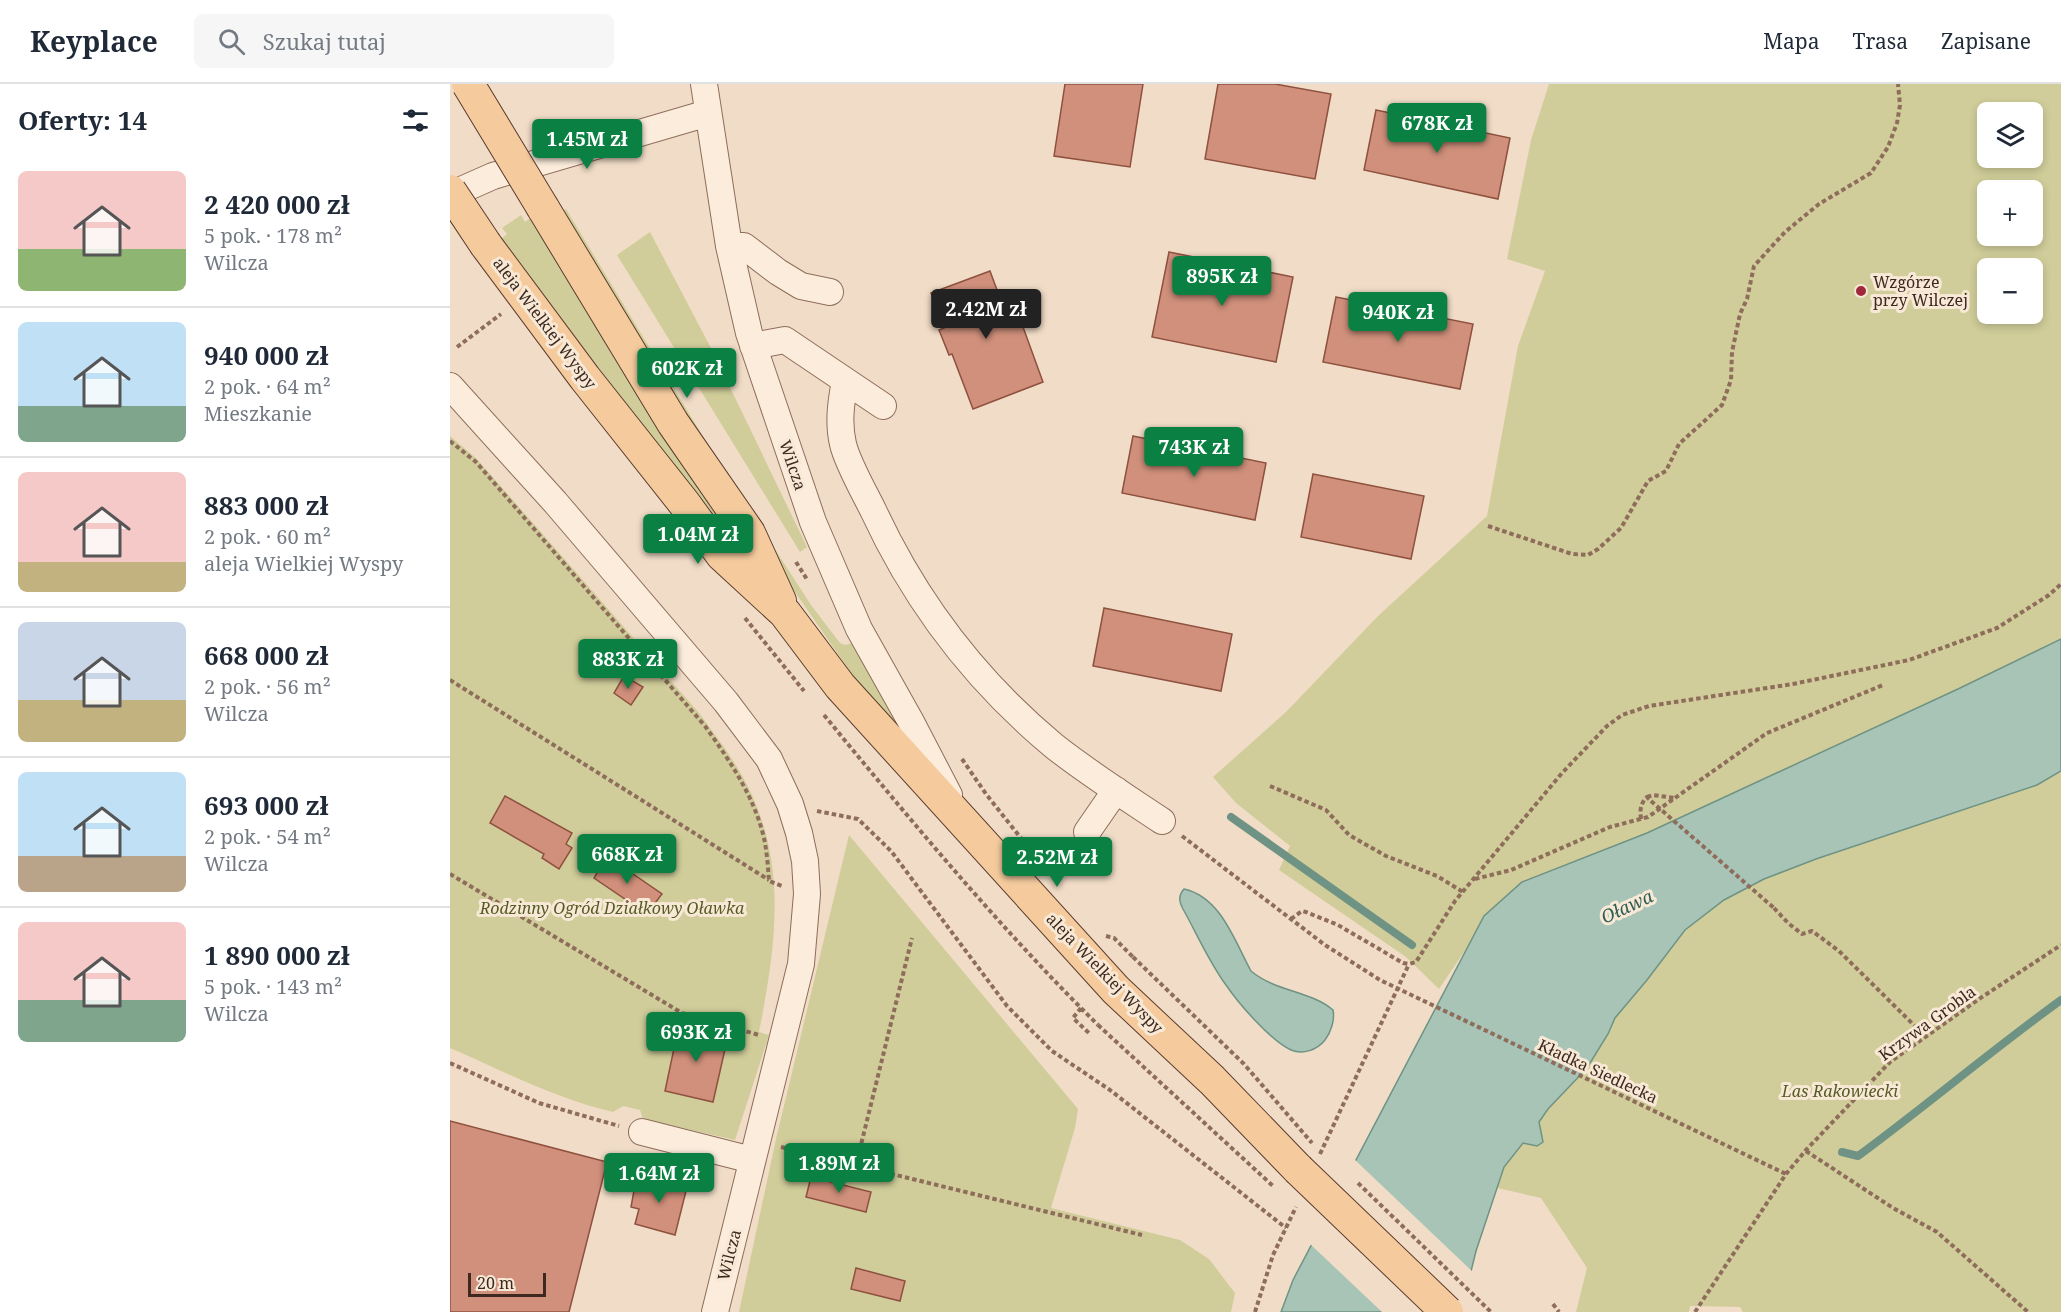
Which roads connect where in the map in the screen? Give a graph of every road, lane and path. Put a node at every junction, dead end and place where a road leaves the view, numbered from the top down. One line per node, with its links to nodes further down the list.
1 (468, 84): 18 (main road, aleja Wielkiej Wyspy, bridge)
2 (704, 84): 4 (street, Wilcza)
3 (1898, 84): 16 (path)
4 (708, 113): 6 (street); 7 (street, Wilcza)
5 (450, 190): 18 (main road, aleja Wielkiej Wyspy, bridge)
6 (450, 198)
7 (729, 246): 8 (street); 10 (street, Wilcza)
8 (830, 292)
9 (502, 313): 11 (path)
10 (753, 346): 12 (street); 27 (street, Wilcza)
11 (457, 347)
12 (845, 381): 14 (street); 23 (street)
13 (450, 386): 26 (street, Wilcza)
14 (883, 406)
15 (450, 441): 34 (path)
16 (1488, 526)
17 (2061, 584): 33 (path)
18 (785, 613): 27 (main road, aleja Wielkiej Wyspy)
19 (450, 680): 34 (path)
20 (1883, 685): 24 (path)
21 (959, 756): 31 (path)
22 (1270, 786): 36 (path)
23 (1116, 790): 29 (street); 30 (street)
24 (1676, 798): 25 (path); 28 (path)
25 (1649, 799): 28 (path); 45 (path, bridge)
26 (790, 804): 43 (street, Wilcza); 59 (path)
27 (961, 819): 65 (main road, aleja Wielkiej Wyspy, bridge)
28 (1641, 819): 33 (path)
29 (1162, 821): 37 (path, Kładka Siedlecka)
30 (1087, 832)
31 (1025, 843)
32 (450, 874): 43 (path)
33 (1474, 879): 36 (path)
34 (769, 880): 35 (path)
35 (775, 883)
36 (1463, 892): 41 (path)
37 (1291, 919): 41 (path); 42 (path, Kładka Siedlecka)
38 (1106, 935): 51 (path, bridge)
39 (912, 938): 53 (path)
40 (2061, 945): 45 (path, Krzywa Grobla)
41 (1409, 964): 42 (path)
42 (1397, 988): 47 (path); 54 (path, Kładka Siedlecka)
43 (777, 1030): 52 (street, Wilcza)
44 (1091, 1035): 56 (path, bridge)
45 (1926, 1037): 50 (path, Krzywa Grobla)
46 (450, 1063): 48 (path)
47 (1334, 1125)
48 (642, 1132): 52 (street)
49 (774, 1145): 53 (path)
50 (1806, 1150): 54 (path, Krzywa Grobla); 69 (path)
51 (1328, 1156)
52 (752, 1160): 63 (street, Wilcza)
53 (856, 1165): 60 (path)
54 (1786, 1174): 68 (path, Krzywa Grobla)
55 (1353, 1179): 66 (path, bridge)
56 (1276, 1189)
57 (1294, 1205): 58 (path)
58 (1302, 1213)
59 (1286, 1228)
60 (1142, 1235)
61 (1273, 1255): 64 (path)
62 (1553, 1305): 67 (path)
63 (715, 1312)
64 (1255, 1312)
65 (1447, 1312)
66 (1491, 1312)
67 (1559, 1312)
68 (1695, 1312)
69 (2028, 1312)

